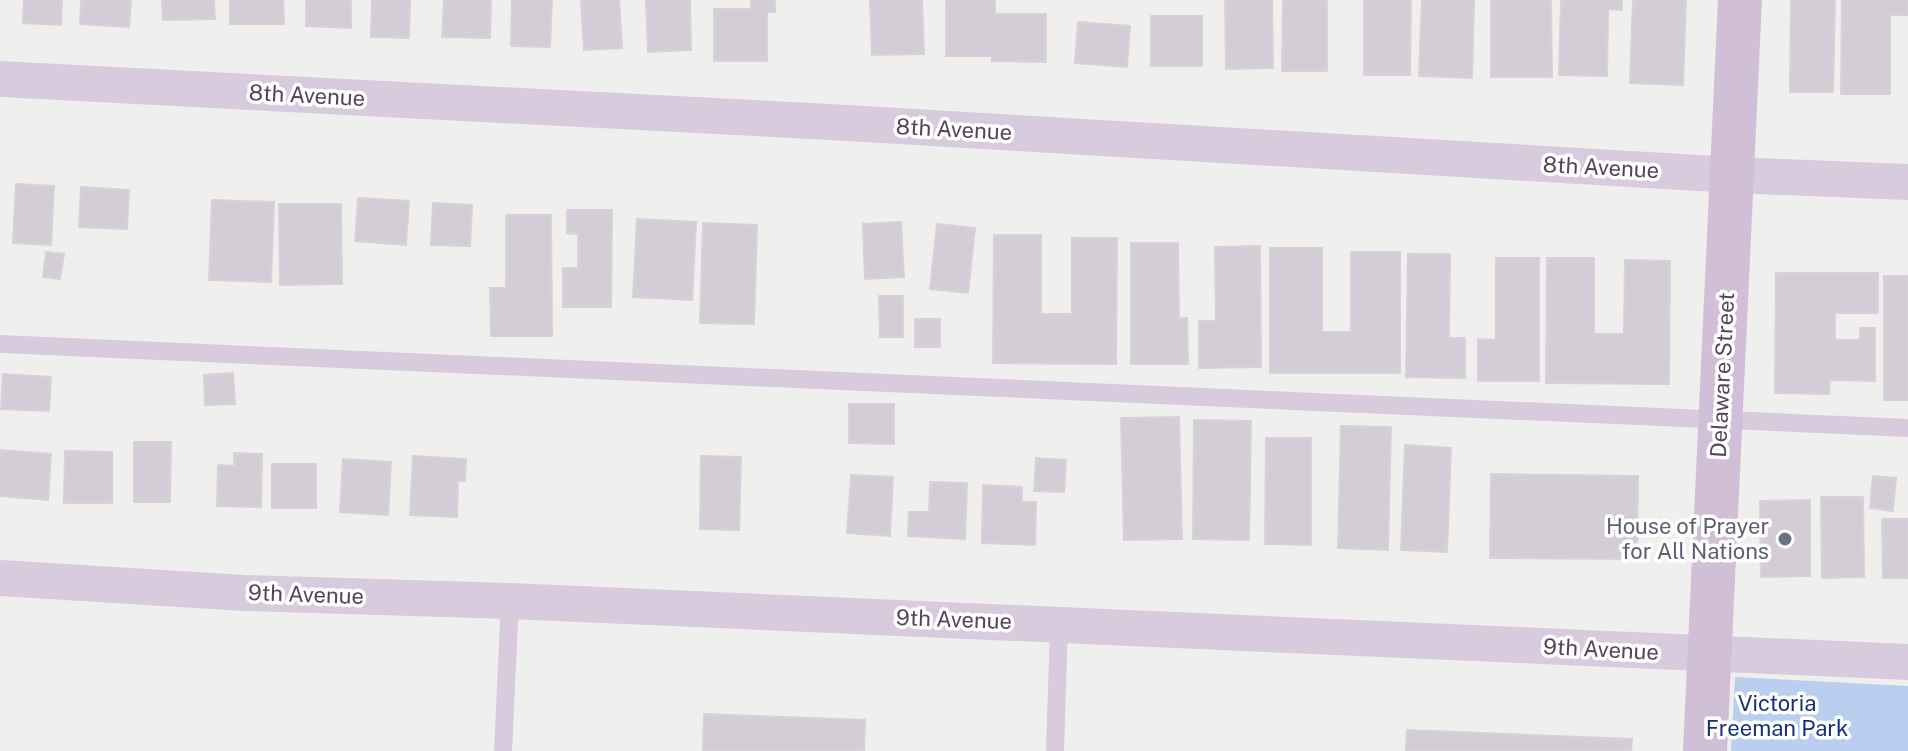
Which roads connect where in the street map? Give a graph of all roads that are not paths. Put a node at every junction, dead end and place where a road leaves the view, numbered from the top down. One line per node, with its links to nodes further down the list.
1 (1740, 0): 3 (street, Delaware Street)
2 (0, 79): 3 (street, 8th Avenue)
3 (1733, 175): 4 (street, 8th Avenue); 6 (street, Delaware Street)
4 (1908, 182)
5 (0, 344): 6 (lane)
6 (1719, 420): 7 (lane); 11 (street, Delaware Street)
7 (1908, 428)
8 (0, 578): 9 (street, 9th Avenue)
9 (510, 601): 10 (street, 9th Avenue); 13 (lane)
10 (1059, 624): 11 (street, 9th Avenue); 14 (lane)
11 (1709, 654): 12 (street, 9th Avenue); 15 (street, Delaware Street)
12 (1908, 662)
13 (503, 751)
14 (1055, 751)
15 (1705, 751)

